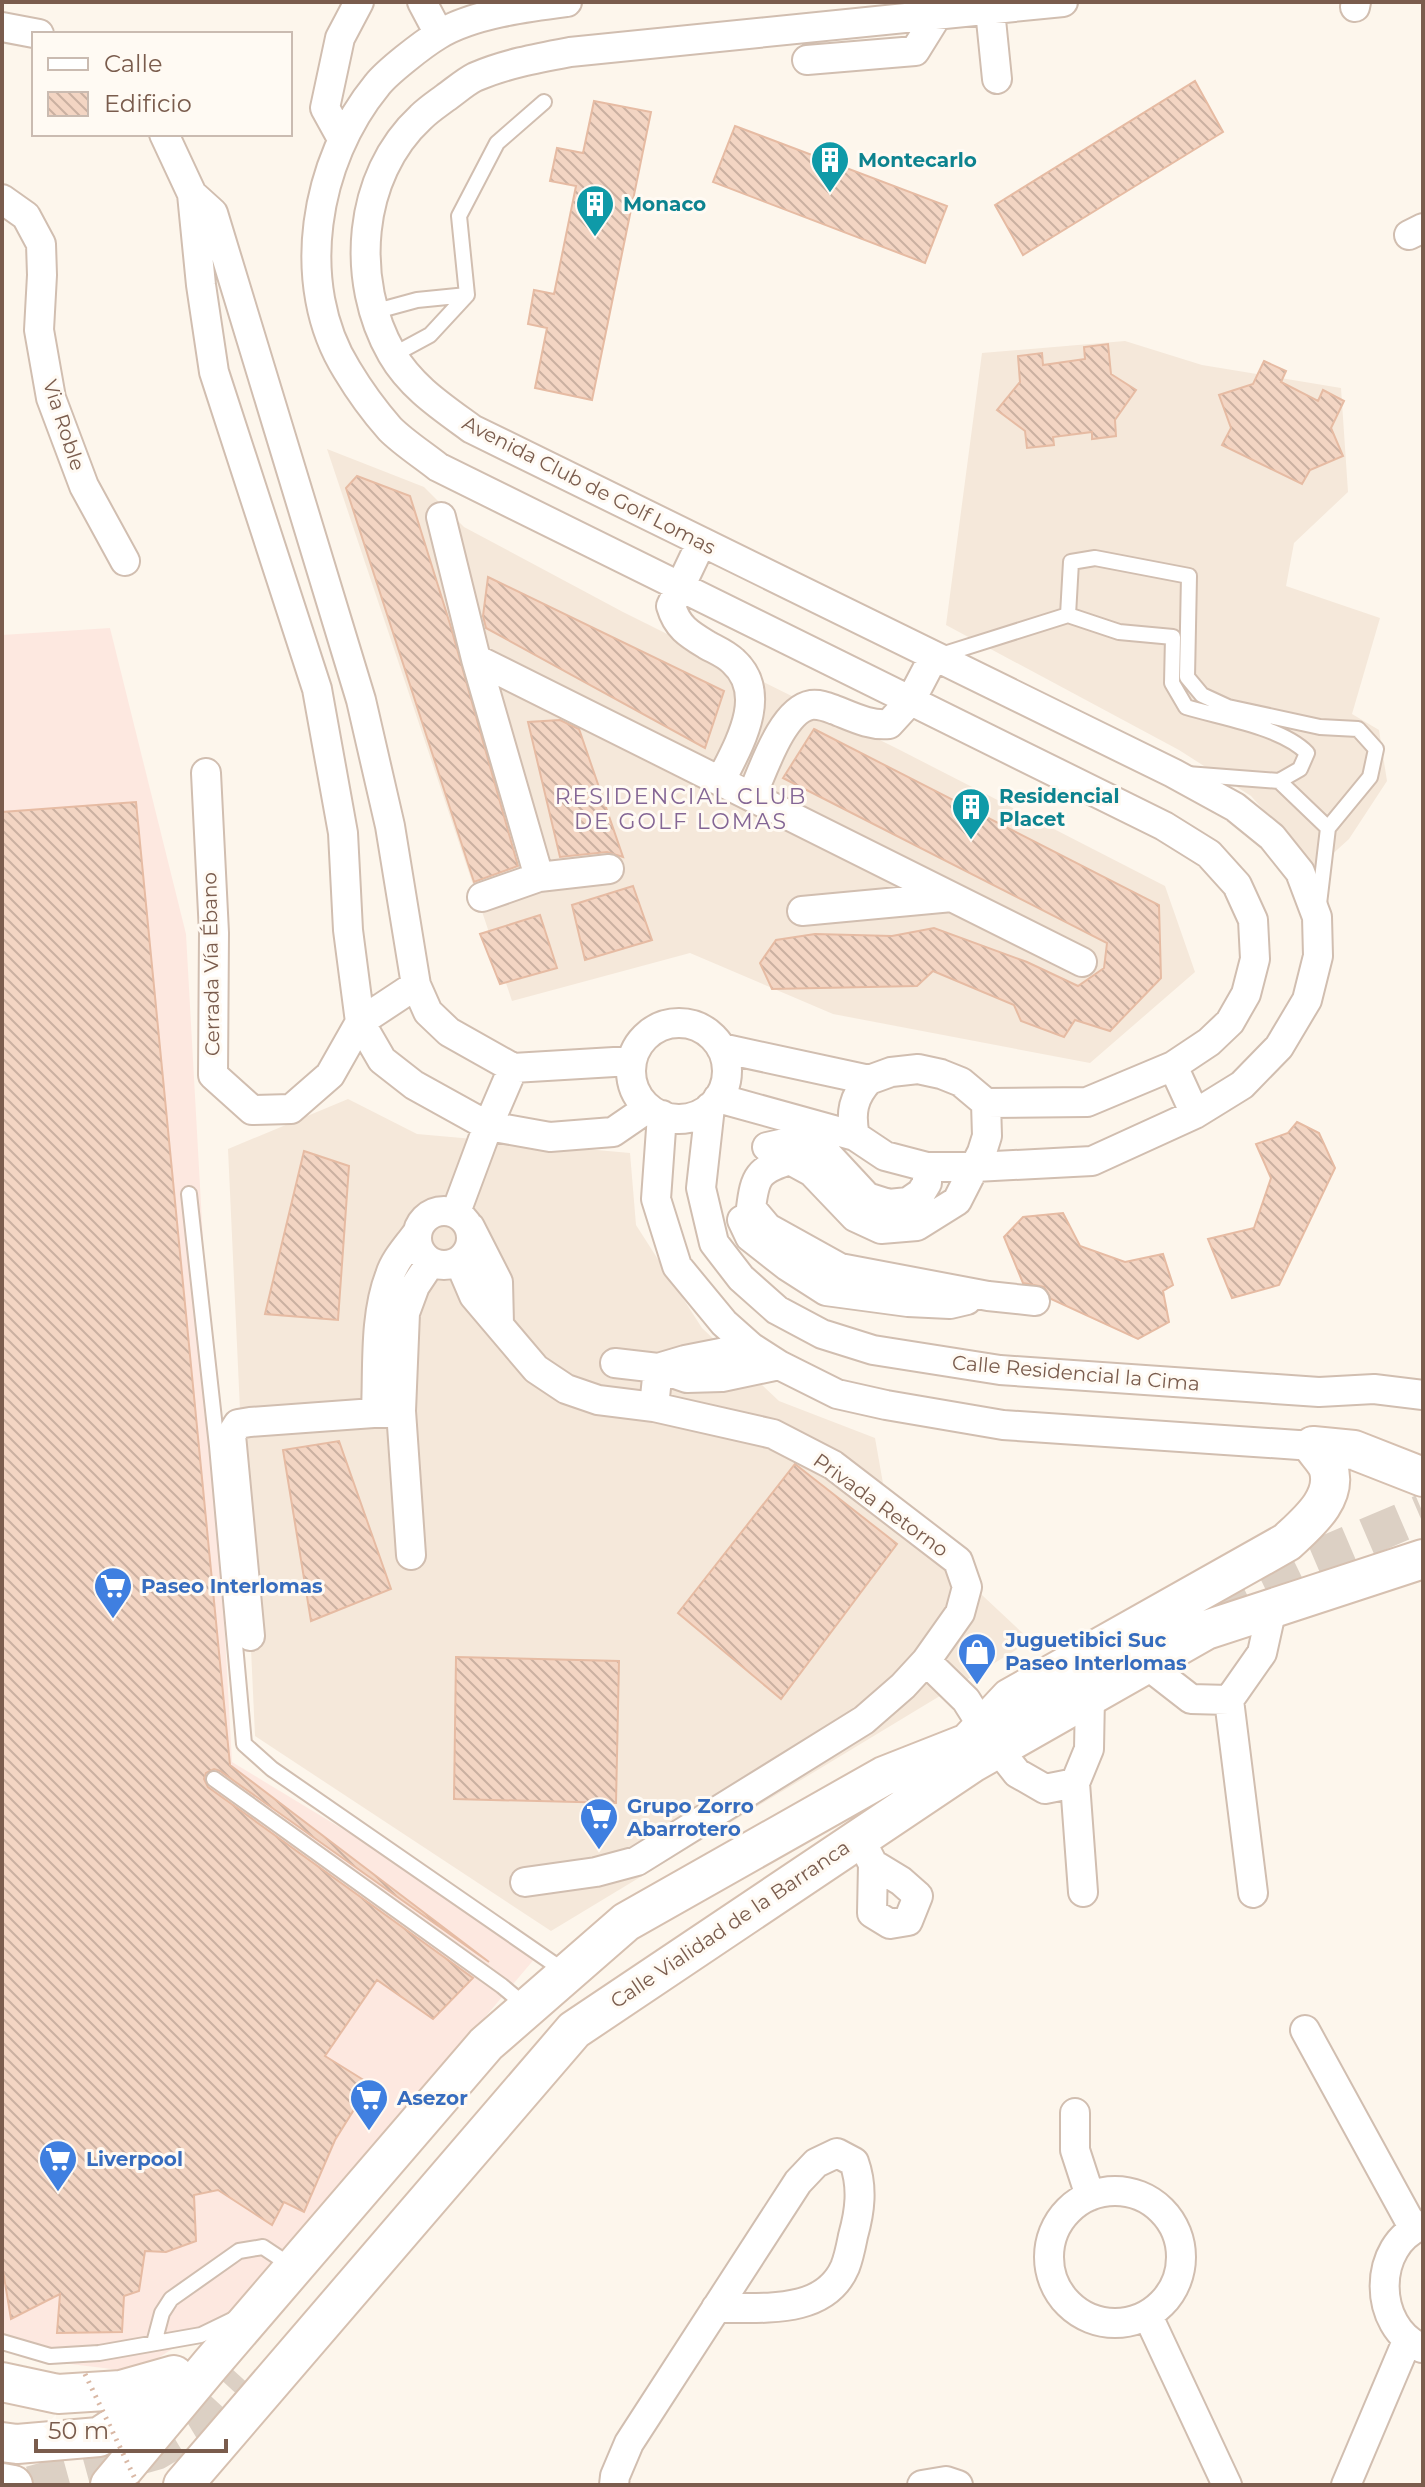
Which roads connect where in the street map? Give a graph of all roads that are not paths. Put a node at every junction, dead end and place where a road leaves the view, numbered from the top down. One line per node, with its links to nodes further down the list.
1 (359, 2): 14 (street)
2 (422, 2): 9 (street)
3 (565, 2): 9 (street)
4 (1063, 2): 5 (street, Avenida Club de Golf Lomas)
5 (990, 10): 6 (street, Avenida Club de Golf Lomas); 11 (street)
6 (938, 14): 10 (street); 18 (street, Avenida Club de Golf Lomas)
7 (2, 27): 8 (street)
8 (32, 33)
9 (439, 34): 14 (street)
10 (807, 60)
11 (997, 79)
12 (544, 102): 17 (lane)
13 (165, 136): 15 (street)
14 (341, 137): 23 (street)
15 (192, 194): 42 (street); 43 (street)
16 (2, 199): 22 (street, Via Roble)
17 (467, 295): 18 (lane); 19 (lane)
18 (373, 312): 19 (street, Avenida Club de Golf Lomas)
19 (393, 355): 21 (street, Avenida Club de Golf Lomas)
20 (441, 517): 27 (street)
21 (701, 543): 23 (street); 26 (street, Avenida Club de Golf Lomas)
22 (125, 561)
23 (678, 587): 28 (street); 31 (street)
24 (1068, 615): 25 (lane); 25 (lane); 26 (lane)
25 (1181, 637): 32 (lane); 34 (lane)
26 (933, 658): 28 (street); 30 (street, Avenida Club de Golf Lomas)
27 (476, 659): 31 (street); 36 (street)
28 (911, 700): 33 (street); 46 (street)
29 (206, 773): 43 (street, Cerrada Vía Ébano)
30 (1173, 773): 32 (lane); 40 (street, Avenida Club de Golf Lomas)
31 (721, 780): 33 (street)
32 (1279, 781): 34 (lane)
33 (752, 795): 38 (street)
34 (1328, 828): 40 (lane)
35 (609, 869): 36 (street)
36 (539, 877): 37 (street)
37 (482, 897)
38 (953, 897): 39 (street); 41 (street)
39 (802, 911)
40 (1317, 917): 52 (street, Avenida Club de Golf Lomas)
41 (1082, 962)
42 (416, 985): 43 (street, Cerrada Vía Ébano); 47 (street)
43 (360, 1022): 53 (street)
44 (721, 1048): 45 (street); 48 (street); 49 (street)
45 (631, 1061): 47 (street); 51 (street)
46 (1173, 1066): 50 (street); 52 (street)
47 (513, 1068): 53 (street)
48 (869, 1080): 50 (street); 54 (street)
49 (714, 1103): 51 (street); 54 (street, Avenida Club de Golf Lomas); 70 (street, Calle Residencial la Cima)
50 (986, 1103): 56 (street)
51 (655, 1112): 53 (street); 66 (street)
52 (1195, 1114): 56 (street, Avenida Club de Golf Lomas)
53 (488, 1126): 58 (street)
54 (855, 1136): 55 (street, Avenida Club de Golf Lomas)
55 (927, 1167): 56 (street, Avenida Club de Golf Lomas); 62 (street)
56 (975, 1167): 62 (street)
57 (189, 1194): 90 (lane)
58 (462, 1217): 59 (street); 60 (street); 65 (street)
59 (417, 1233): 61 (street); 64 (street)
60 (459, 1261): 61 (street); 65 (street, Privada Retorno)
61 (431, 1262): 64 (street)
62 (988, 1296): 63 (street)
63 (1035, 1301)
64 (393, 1311): 72 (street)
65 (499, 1324): 71 (street, Privada Retorno)
66 (751, 1347): 68 (street); 69 (street)
67 (615, 1363): 69 (street)
68 (779, 1365): 69 (street); 73 (street)
69 (658, 1368): 71 (street)
70 (1423, 1395)
71 (654, 1407): 79 (street, Privada Retorno)
72 (389, 1411): 75 (street); 78 (street)
73 (1313, 1446): 74 (main road); 83 (main road)
74 (1423, 1477)
75 (411, 1555)
76 (1423, 1559): 77 (main road, Calle Vialidad de la Barranca)
77 (1272, 1608): 80 (main road, Calle Vialidad de la Barranca); 82 (street)
78 (250, 1636)
79 (926, 1661): 83 (street); 87 (street, Privada Retorno)
80 (1146, 1664): 81 (main road, Calle Vialidad de la Barranca); 82 (street)
81 (1075, 1694): 83 (main road, Calle Vialidad de la Barranca); 85 (street)
82 (1229, 1700): 89 (street)
83 (982, 1740): 85 (street); 86 (main road, Calle Vialidad de la Barranca); 90 (main road, Calle Vialidad de la Barranca)
84 (214, 1779): 91 (lane)
85 (1075, 1783): 88 (street)
86 (866, 1851): 86 (street); 93 (main road, Calle Vialidad de la Barranca)
87 (525, 1882)
88 (1083, 1892)
89 (1253, 1893)
90 (568, 1973): 91 (main road, Calle Vialidad de la Barranca)
91 (527, 2008): 97 (main road, Calle Vialidad de la Barranca)
92 (1305, 2030): 96 (street)
93 (552, 2055): 104 (main road); 110 (main road, Calle Vialidad de la Barranca)
94 (1075, 2113): 95 (street)
95 (1090, 2196): 100 (street); 100 (street)
96 (1418, 2227): 103 (street)
97 (294, 2267): 98 (main road, Calle Vialidad de la Barranca); 102 (lane)
98 (260, 2306): 102 (lane); 104 (main road, Calle Vialidad de la Barranca)
99 (716, 2308): 99 (street); 111 (street)
100 (1148, 2316): 114 (street)
101 (2, 2342): 102 (lane)
102 (154, 2343)
103 (1415, 2345): 115 (street)
104 (227, 2371): 105 (main road); 106 (main road); 109 (main road, Calle Vialidad de la Barranca)
105 (2, 2382)
106 (2, 2442)
107 (2, 2483): 108 (main road)
108 (13, 2485)
109 (110, 2485)
110 (183, 2485)
111 (614, 2485)
112 (922, 2485): 113 (street)
113 (958, 2485)
114 (1227, 2485)
115 (1346, 2485)

